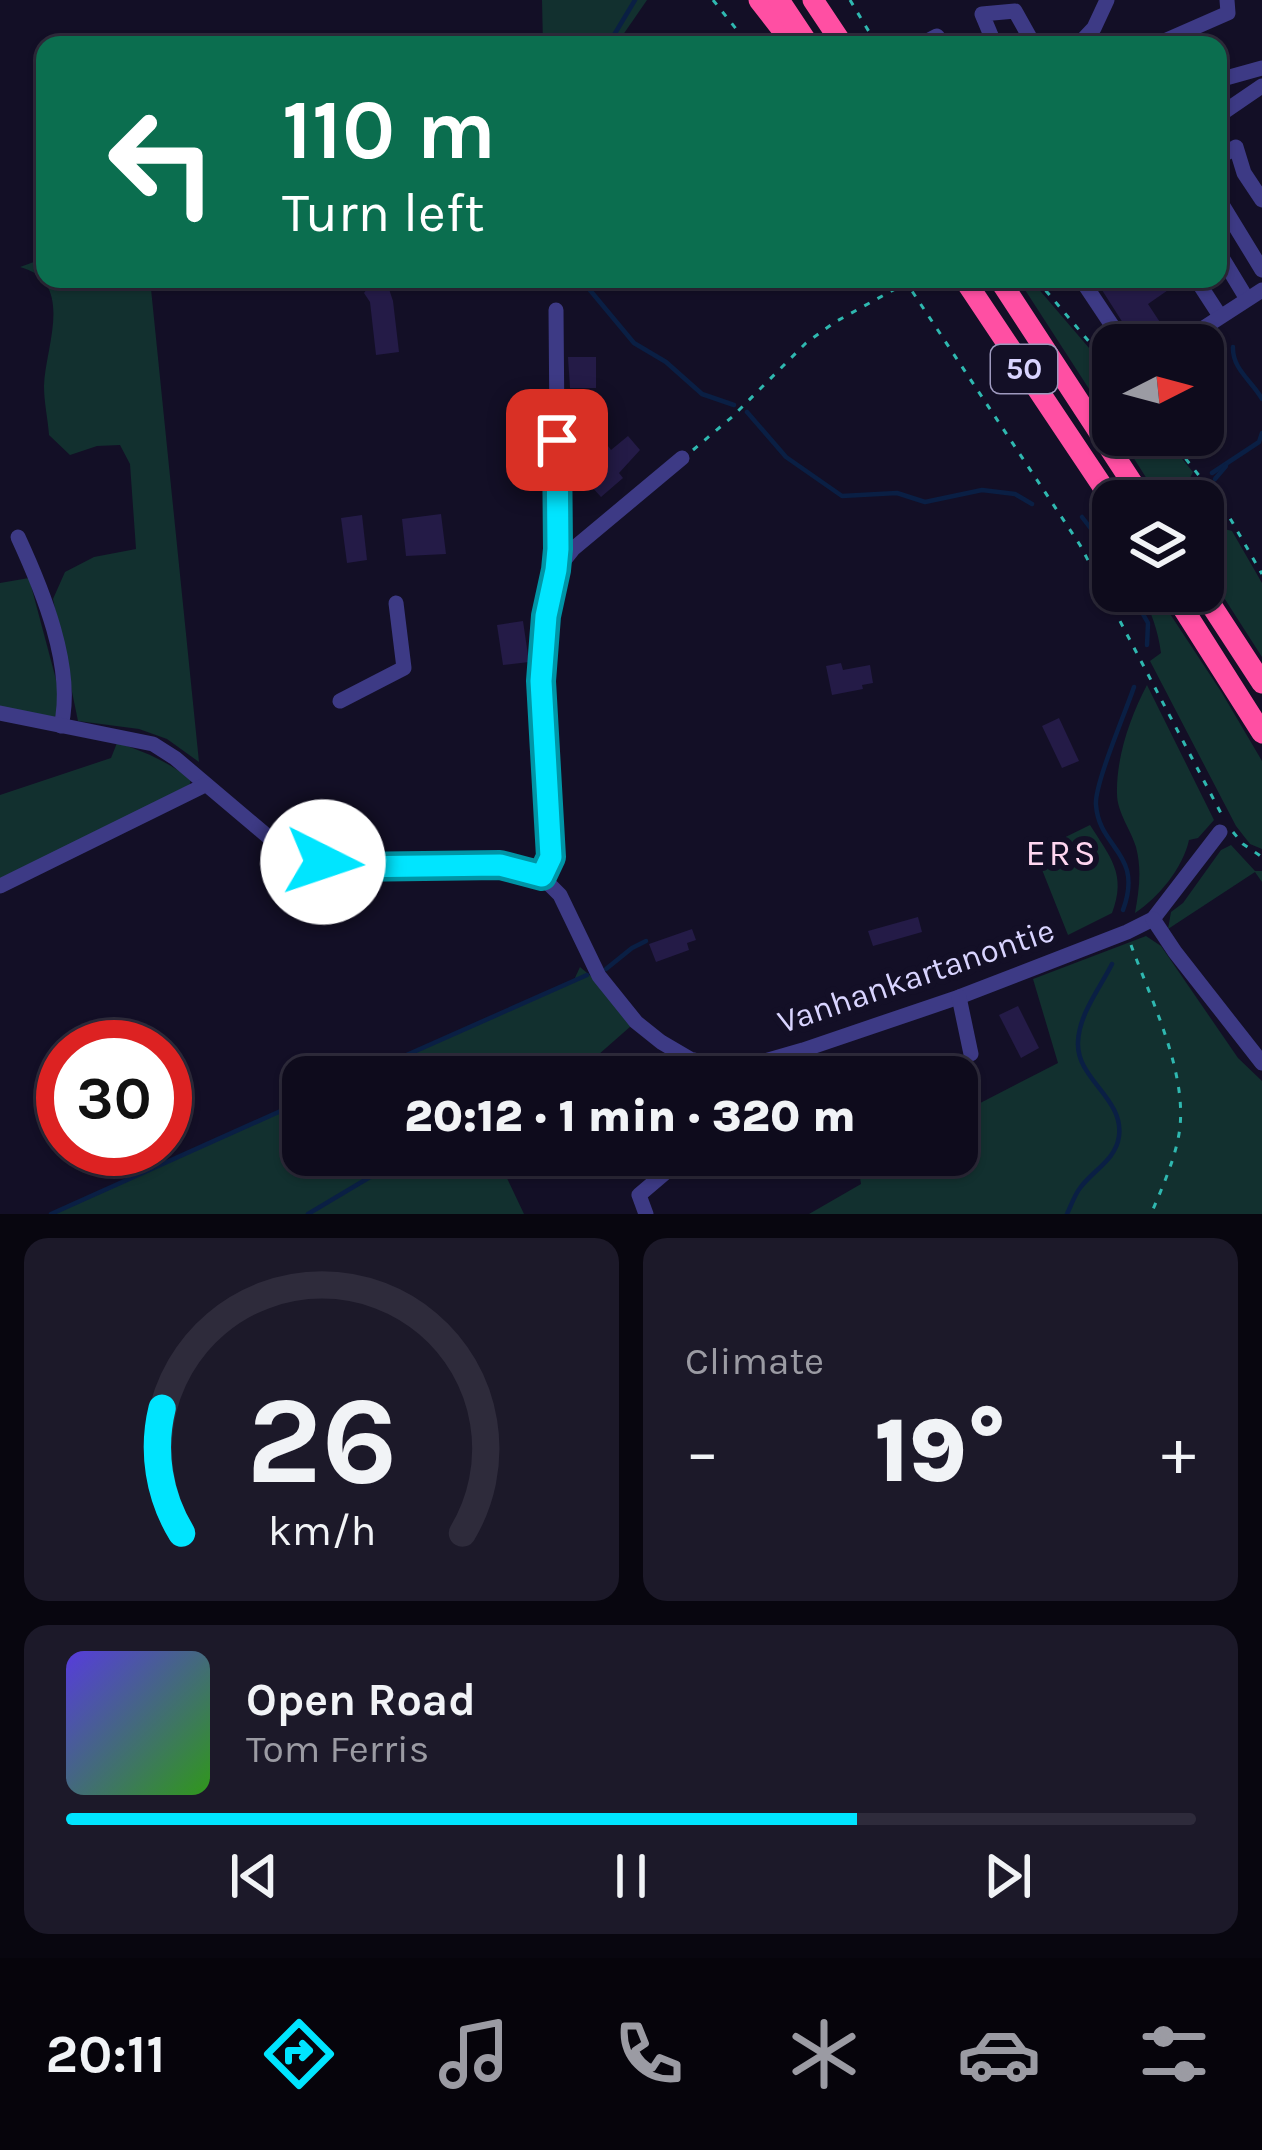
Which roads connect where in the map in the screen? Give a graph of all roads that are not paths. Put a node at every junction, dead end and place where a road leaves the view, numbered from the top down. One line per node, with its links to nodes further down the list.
1 (759, 0): 6 (highway)
2 (779, 0): 7 (highway)
3 (814, 0): 8 (highway)
4 (1107, 0): 11 (street)
5 (1227, 0): 12 (street)
6 (787, 36)
7 (803, 36)
8 (837, 36)
9 (991, 36): 10 (street)
10 (1029, 36)
11 (1086, 36)
12 (1176, 36)
13 (1262, 68): 14 (street)
14 (1227, 78)
15 (1262, 86): 16 (street)
16 (1227, 110)
17 (1227, 153): 18 (street)
18 (1262, 200)
19 (1227, 213): 21 (street)
20 (1227, 261): 26 (street)
21 (1262, 270)
22 (970, 288): 32 (highway, 50)
23 (1005, 288): 33 (highway, 50)
24 (1087, 288): 29 (street)
25 (1202, 288): 28 (street)
26 (1255, 294): 28 (street)
27 (556, 310): 35 (street)
28 (1220, 316): 30 (street)
29 (1111, 324)
30 (1209, 324)
31 (682, 458): 35 (street)
32 (1098, 480)
33 (1130, 480)
34 (18, 537): 42 (street)
35 (556, 570): 46 (street)
36 (397, 603): 40 (street)
37 (1185, 612): 43 (highway)
38 (1216, 612): 39 (highway)
39 (1262, 683)
40 (340, 701)
41 (0, 713): 42 (street)
42 (61, 725): 44 (street)
43 (1262, 733)
44 (205, 784): 46 (street); 47 (street)
45 (1223, 828): 48 (street, Vanhankartanontie)
46 (542, 876): 51 (street, Vanhankartanontie)
47 (0, 886)
48 (1153, 919): 49 (street, Vanhankartanontie); 53 (street)
49 (959, 997): 50 (street); 52 (street, Vanhankartanontie)
50 (971, 1054)
51 (685, 1056)
52 (782, 1056)
53 (1262, 1064)
54 (661, 1176): 55 (street)
55 (646, 1214)

